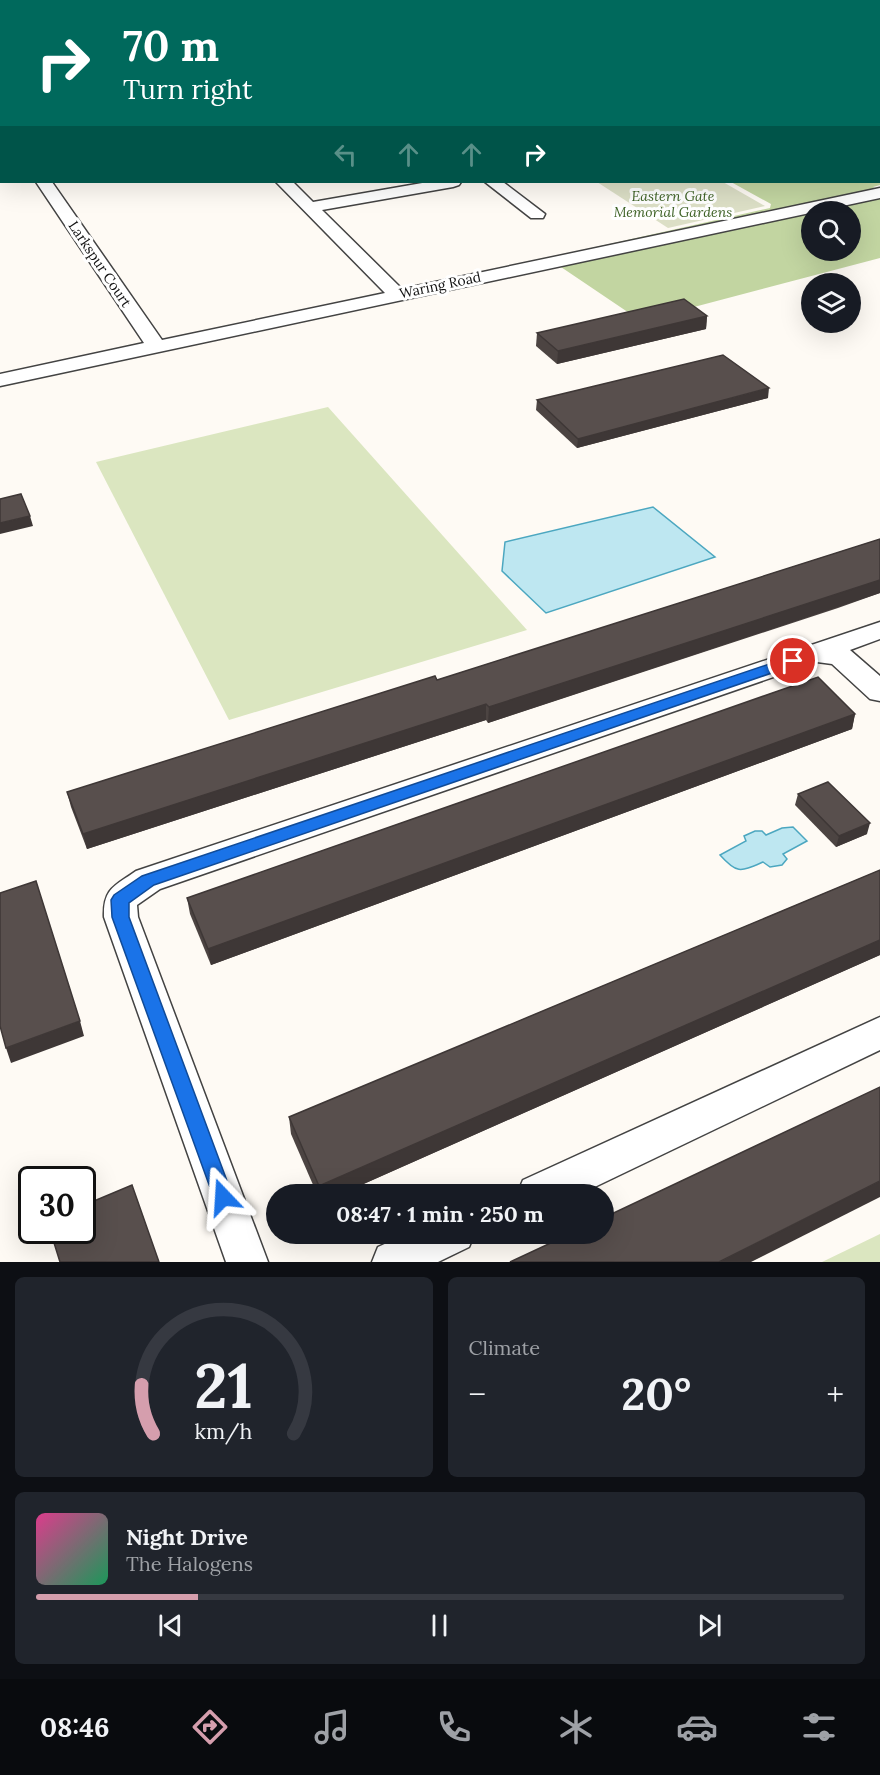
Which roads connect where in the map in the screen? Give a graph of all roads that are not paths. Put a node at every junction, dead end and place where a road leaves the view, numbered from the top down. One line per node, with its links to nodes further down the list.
1 (45, 183): 9 (street, Larkspur Court)
2 (285, 183): 6 (street)
3 (447, 183): 6 (street)
4 (494, 183): 7 (street)
5 (880, 193): 8 (street, Waring Road)
6 (311, 207): 8 (street)
7 (537, 214)
8 (397, 294): 9 (street, Waring Road)
9 (156, 346): 10 (street, Waring Road)
10 (0, 380)
11 (880, 630): 12 (street)
12 (815, 653): 13 (street); 17 (street)
13 (880, 692)
14 (880, 1033): 15 (street)
15 (558, 1184)
16 (431, 1244): 18 (street)
17 (247, 1262)
18 (393, 1262)

